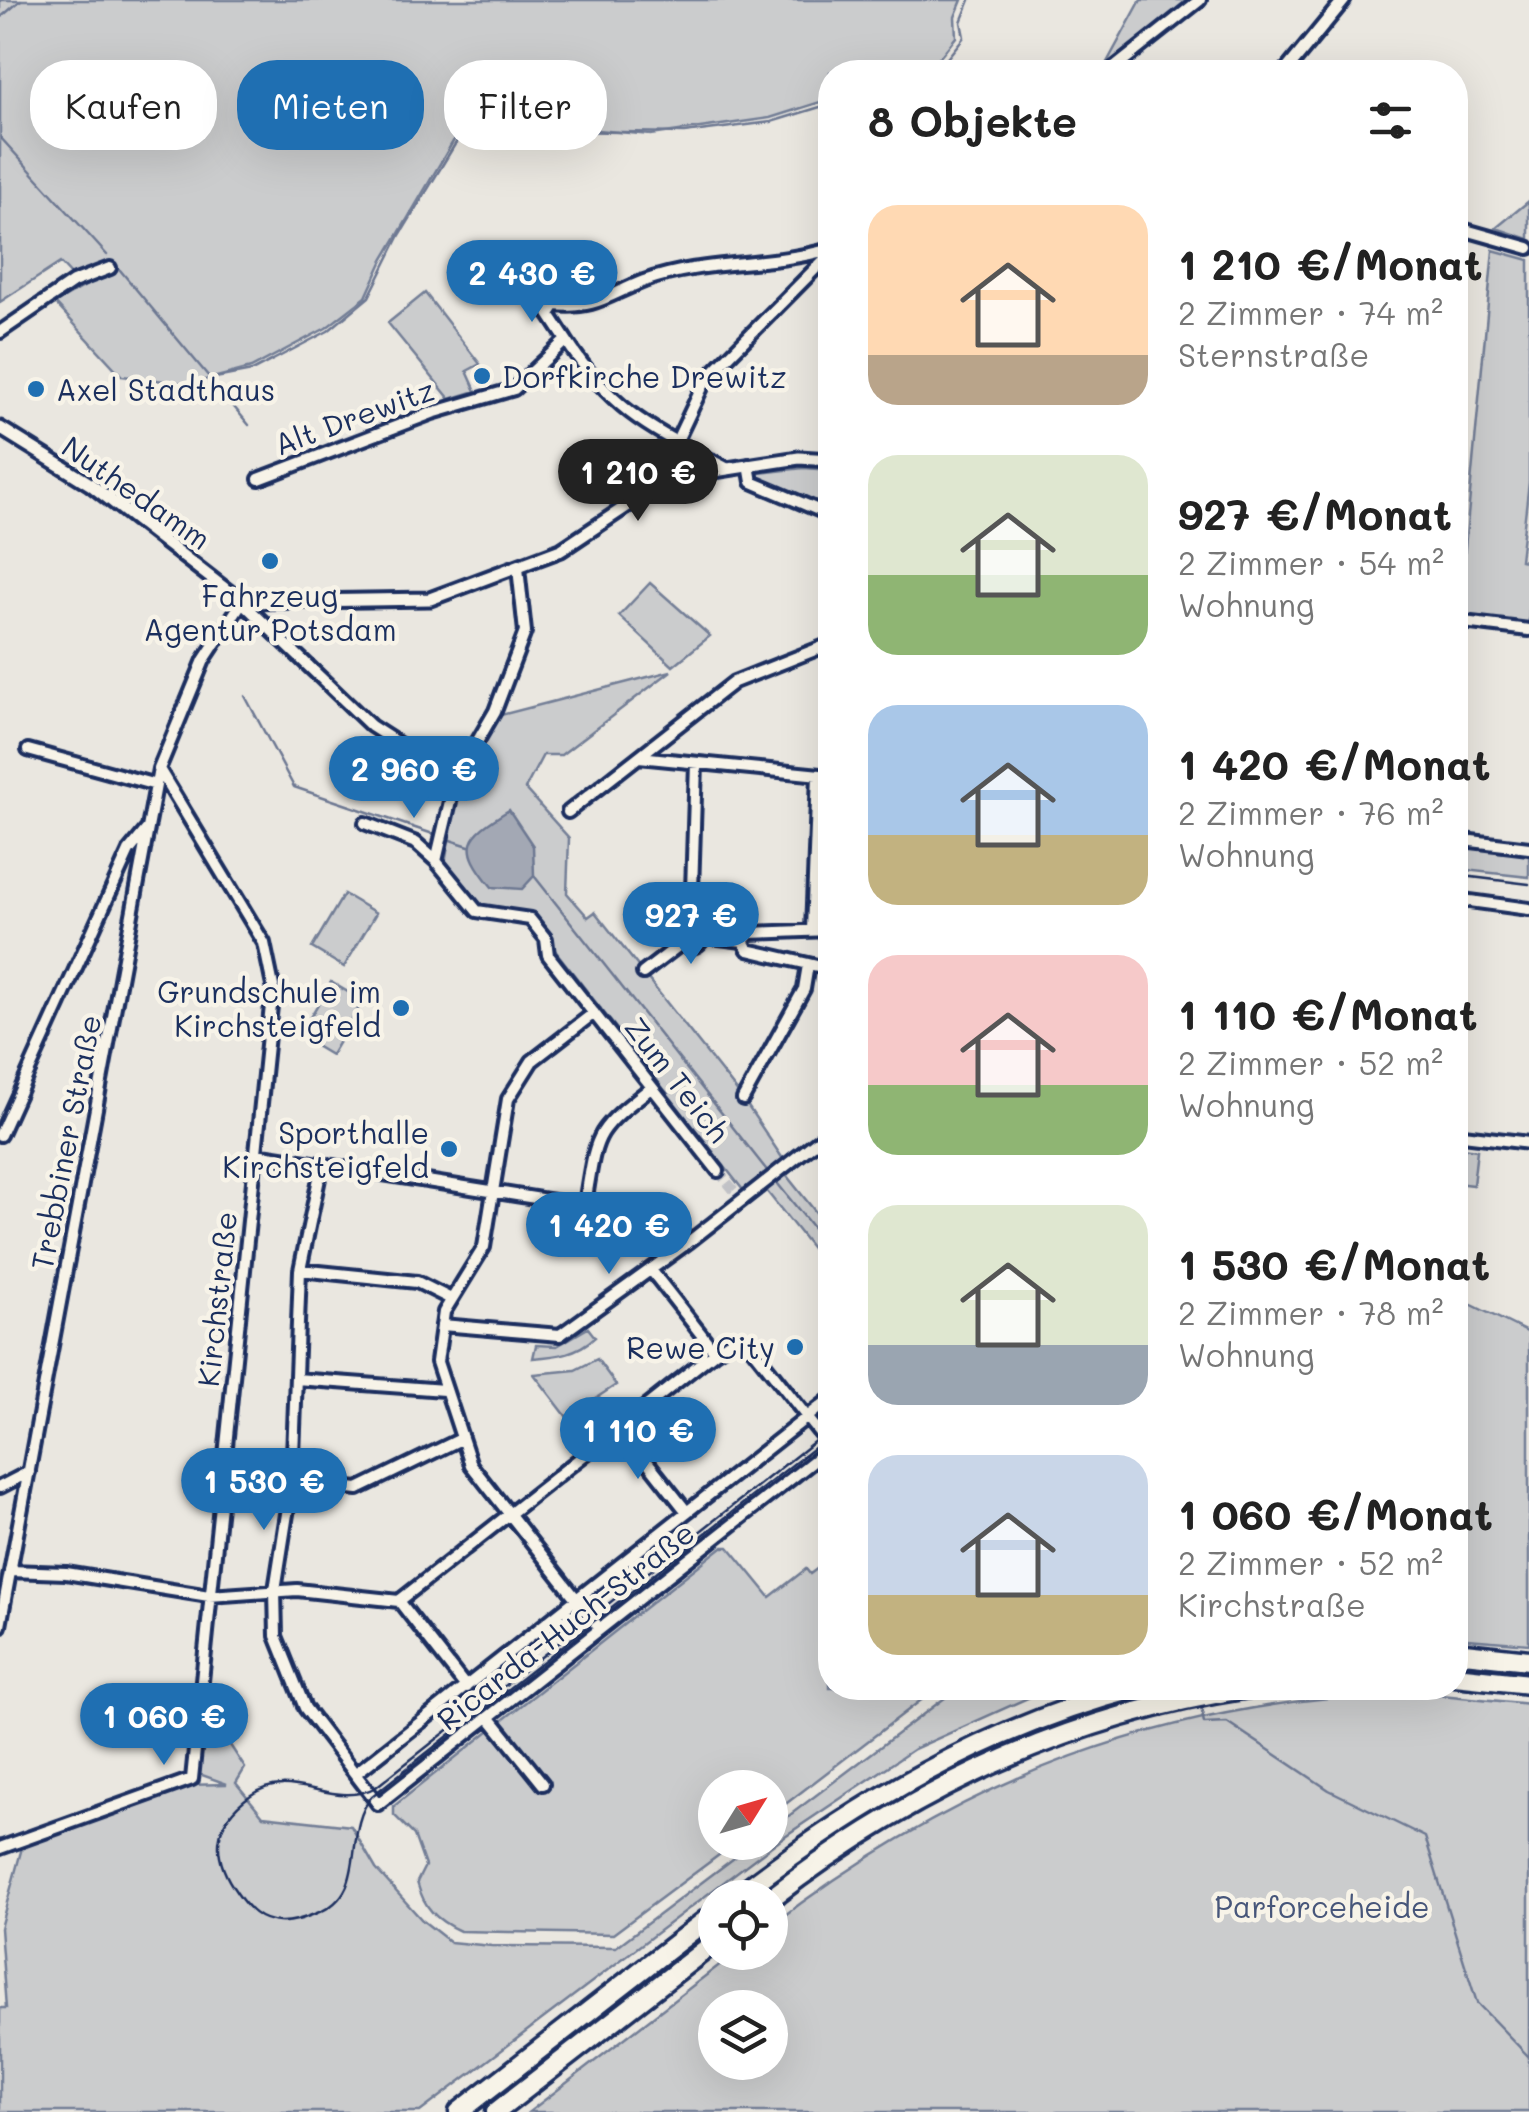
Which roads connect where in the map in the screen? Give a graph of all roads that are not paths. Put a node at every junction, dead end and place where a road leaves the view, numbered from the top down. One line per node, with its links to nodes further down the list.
1 (1200, 0): 3 (street)
2 (1344, 0): 4 (street)
3 (1125, 60)
4 (1294, 60)
5 (1468, 231): 6 (street)
6 (1529, 248)
7 (818, 254): 11 (street)
8 (818, 264): 13 (street)
9 (110, 268): 10 (street)
10 (0, 332)
11 (566, 340): 13 (street); 17 (street, Alt Drewitz)
12 (0, 428): 21 (street, Nuthedamm)
13 (678, 443): 16 (street); 18 (street)
14 (818, 459): 15 (street)
15 (749, 465): 16 (street); 19 (street)
16 (726, 468): 18 (street)
17 (259, 479)
18 (656, 485): 20 (street)
19 (818, 511)
20 (518, 568): 21 (street); 30 (street)
21 (242, 602): 28 (street, Trebbiner Straße); 30 (street)
22 (1468, 623): 23 (street)
23 (1529, 630)
24 (818, 649): 26 (street)
25 (28, 750): 31 (street)
26 (639, 756): 27 (street); 32 (street)
27 (696, 763): 29 (street); 41 (street)
28 (159, 769): 31 (street, Trebbiner Straße); 57 (street, Kirchstraße)
29 (818, 775)
30 (454, 780): 38 (street)
31 (156, 786): 34 (street, Trebbiner Straße)
32 (568, 812)
33 (365, 823): 38 (street, Zum Teich)
34 (149, 828): 53 (street); 76 (street, Trebbiner Straße)
35 (1468, 840): 36 (street)
36 (1529, 848)
37 (818, 853): 42 (street)
38 (438, 856): 50 (street, Zum Teich)
39 (1468, 901): 40 (street)
40 (1529, 909)
41 (691, 923): 44 (street); 46 (street)
42 (812, 930): 43 (street); 45 (street)
43 (818, 930)
44 (703, 936): 45 (street); 46 (street)
45 (743, 941): 47 (street)
46 (682, 943): 49 (street)
47 (808, 965): 48 (street); 52 (street)
48 (818, 967)
49 (643, 973)
50 (594, 1014): 51 (street, Zum Teich); 60 (street)
51 (652, 1087): 59 (street, Zum Teich); 61 (street)
52 (743, 1100)
53 (0, 1135)
54 (1468, 1135): 56 (street)
55 (818, 1140): 62 (street)
56 (1529, 1142)
57 (256, 1154): 58 (street); 83 (street, Kirchstraße)
58 (322, 1164): 60 (street); 63 (street)
59 (718, 1171)
60 (492, 1191): 61 (street); 65 (street)
61 (585, 1204): 62 (street)
62 (681, 1247): 64 (street)
63 (300, 1270): 65 (street); 68 (street)
64 (651, 1270): 66 (street); 67 (street)
65 (450, 1299): 66 (street)
66 (442, 1325): 69 (street)
67 (715, 1352): 71 (street); 72 (street)
68 (296, 1379): 69 (street); 77 (street)
69 (444, 1390): 74 (street)
70 (818, 1408): 71 (street)
71 (807, 1417): 73 (street); 79 (street)
72 (620, 1426): 79 (street); 80 (street)
73 (818, 1431)
74 (461, 1440): 77 (street); 80 (street)
75 (818, 1456): 87 (street, Ricarda-Huch-Straße)
76 (29, 1472): 78 (street); 81 (street, Trebbiner Straße)
77 (292, 1482): 82 (street)
78 (0, 1487)
79 (687, 1512): 84 (street)
80 (510, 1514): 84 (street); 85 (street)
81 (10, 1572): 83 (street); 86 (street, Trebbiner Straße)
82 (275, 1590): 83 (street); 85 (street); 96 (street)
83 (209, 1596): 98 (street, Kirchstraße)
84 (577, 1600): 87 (street); 92 (street)
85 (400, 1601): 92 (street)
86 (0, 1626)
87 (600, 1629): 95 (street, Ricarda-Huch-Straße)
88 (1468, 1653): 89 (highway)
89 (1529, 1660)
90 (1468, 1677): 91 (highway)
91 (1529, 1684)
92 (466, 1687): 96 (street)
93 (1096, 1700): 99 (highway)
94 (1183, 1700): 100 (highway)
95 (489, 1717): 96 (street, Ricarda-Huch-Straße); 97 (street)
96 (355, 1774)
97 (543, 1784)
98 (0, 1848)
99 (760, 1880)
100 (788, 1887)
101 (698, 1926): 103 (highway)
102 (698, 1955): 104 (highway)
103 (459, 2112)
104 (496, 2112)

